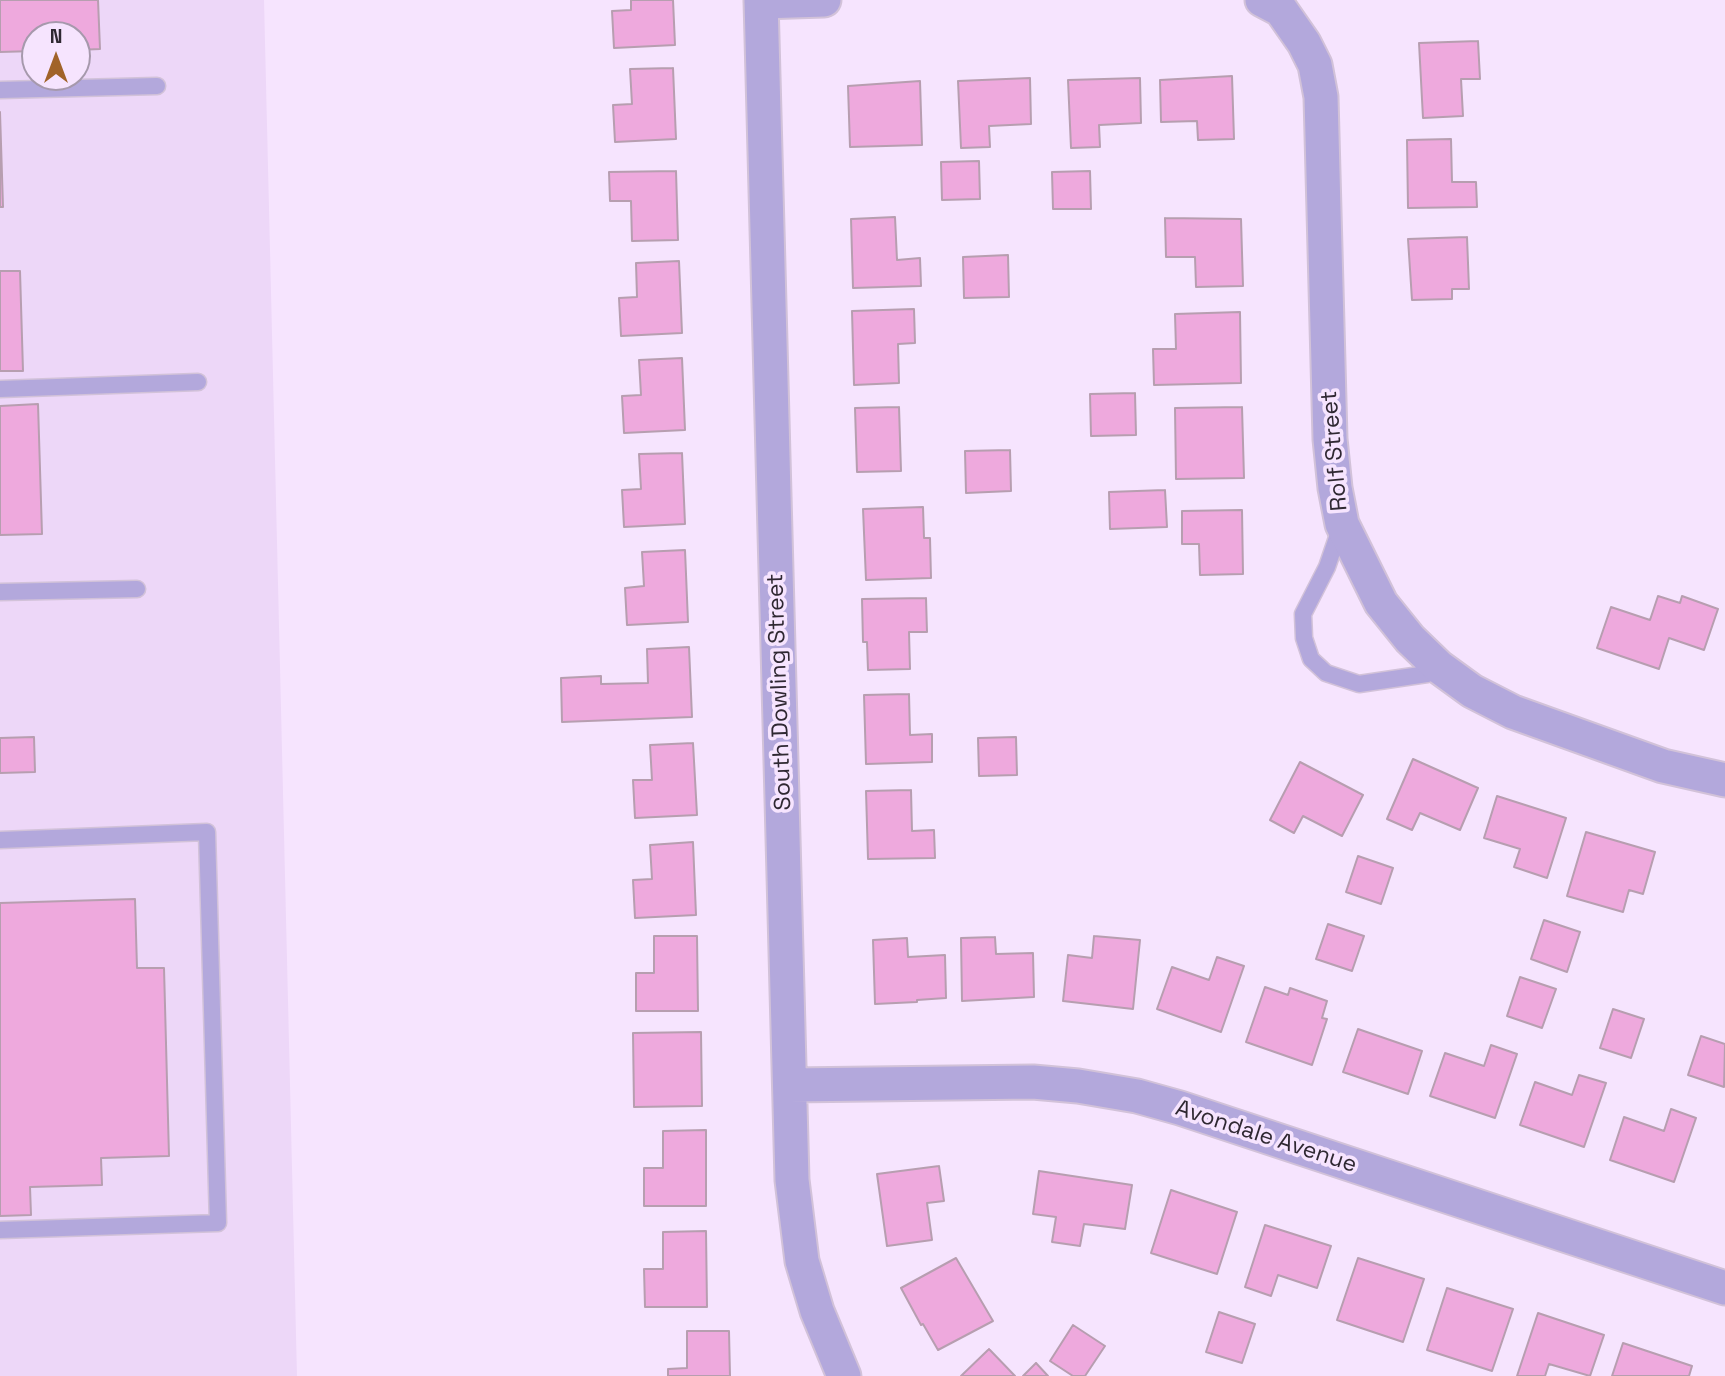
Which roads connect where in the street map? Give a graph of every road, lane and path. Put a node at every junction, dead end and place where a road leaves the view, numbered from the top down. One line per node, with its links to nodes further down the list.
1 (824, 0): 3 (street)
2 (1262, 0): 8 (street, Rolf Street)
3 (761, 1): 14 (street, South Dowling Street)
4 (157, 86): 5 (lane)
5 (0, 90)
6 (198, 382): 7 (lane)
7 (0, 389)
8 (1342, 524): 11 (street, Rolf Street); 11 (lane)
9 (136, 589): 10 (lane)
10 (0, 592)
11 (1440, 667): 12 (street, Rolf Street)
12 (1725, 780)
13 (0, 841): 15 (lane)
14 (790, 1084): 16 (street, Avondale Avenue); 17 (street, South Dowling Street)
15 (0, 1230)
16 (1725, 1288)
17 (844, 1376)

